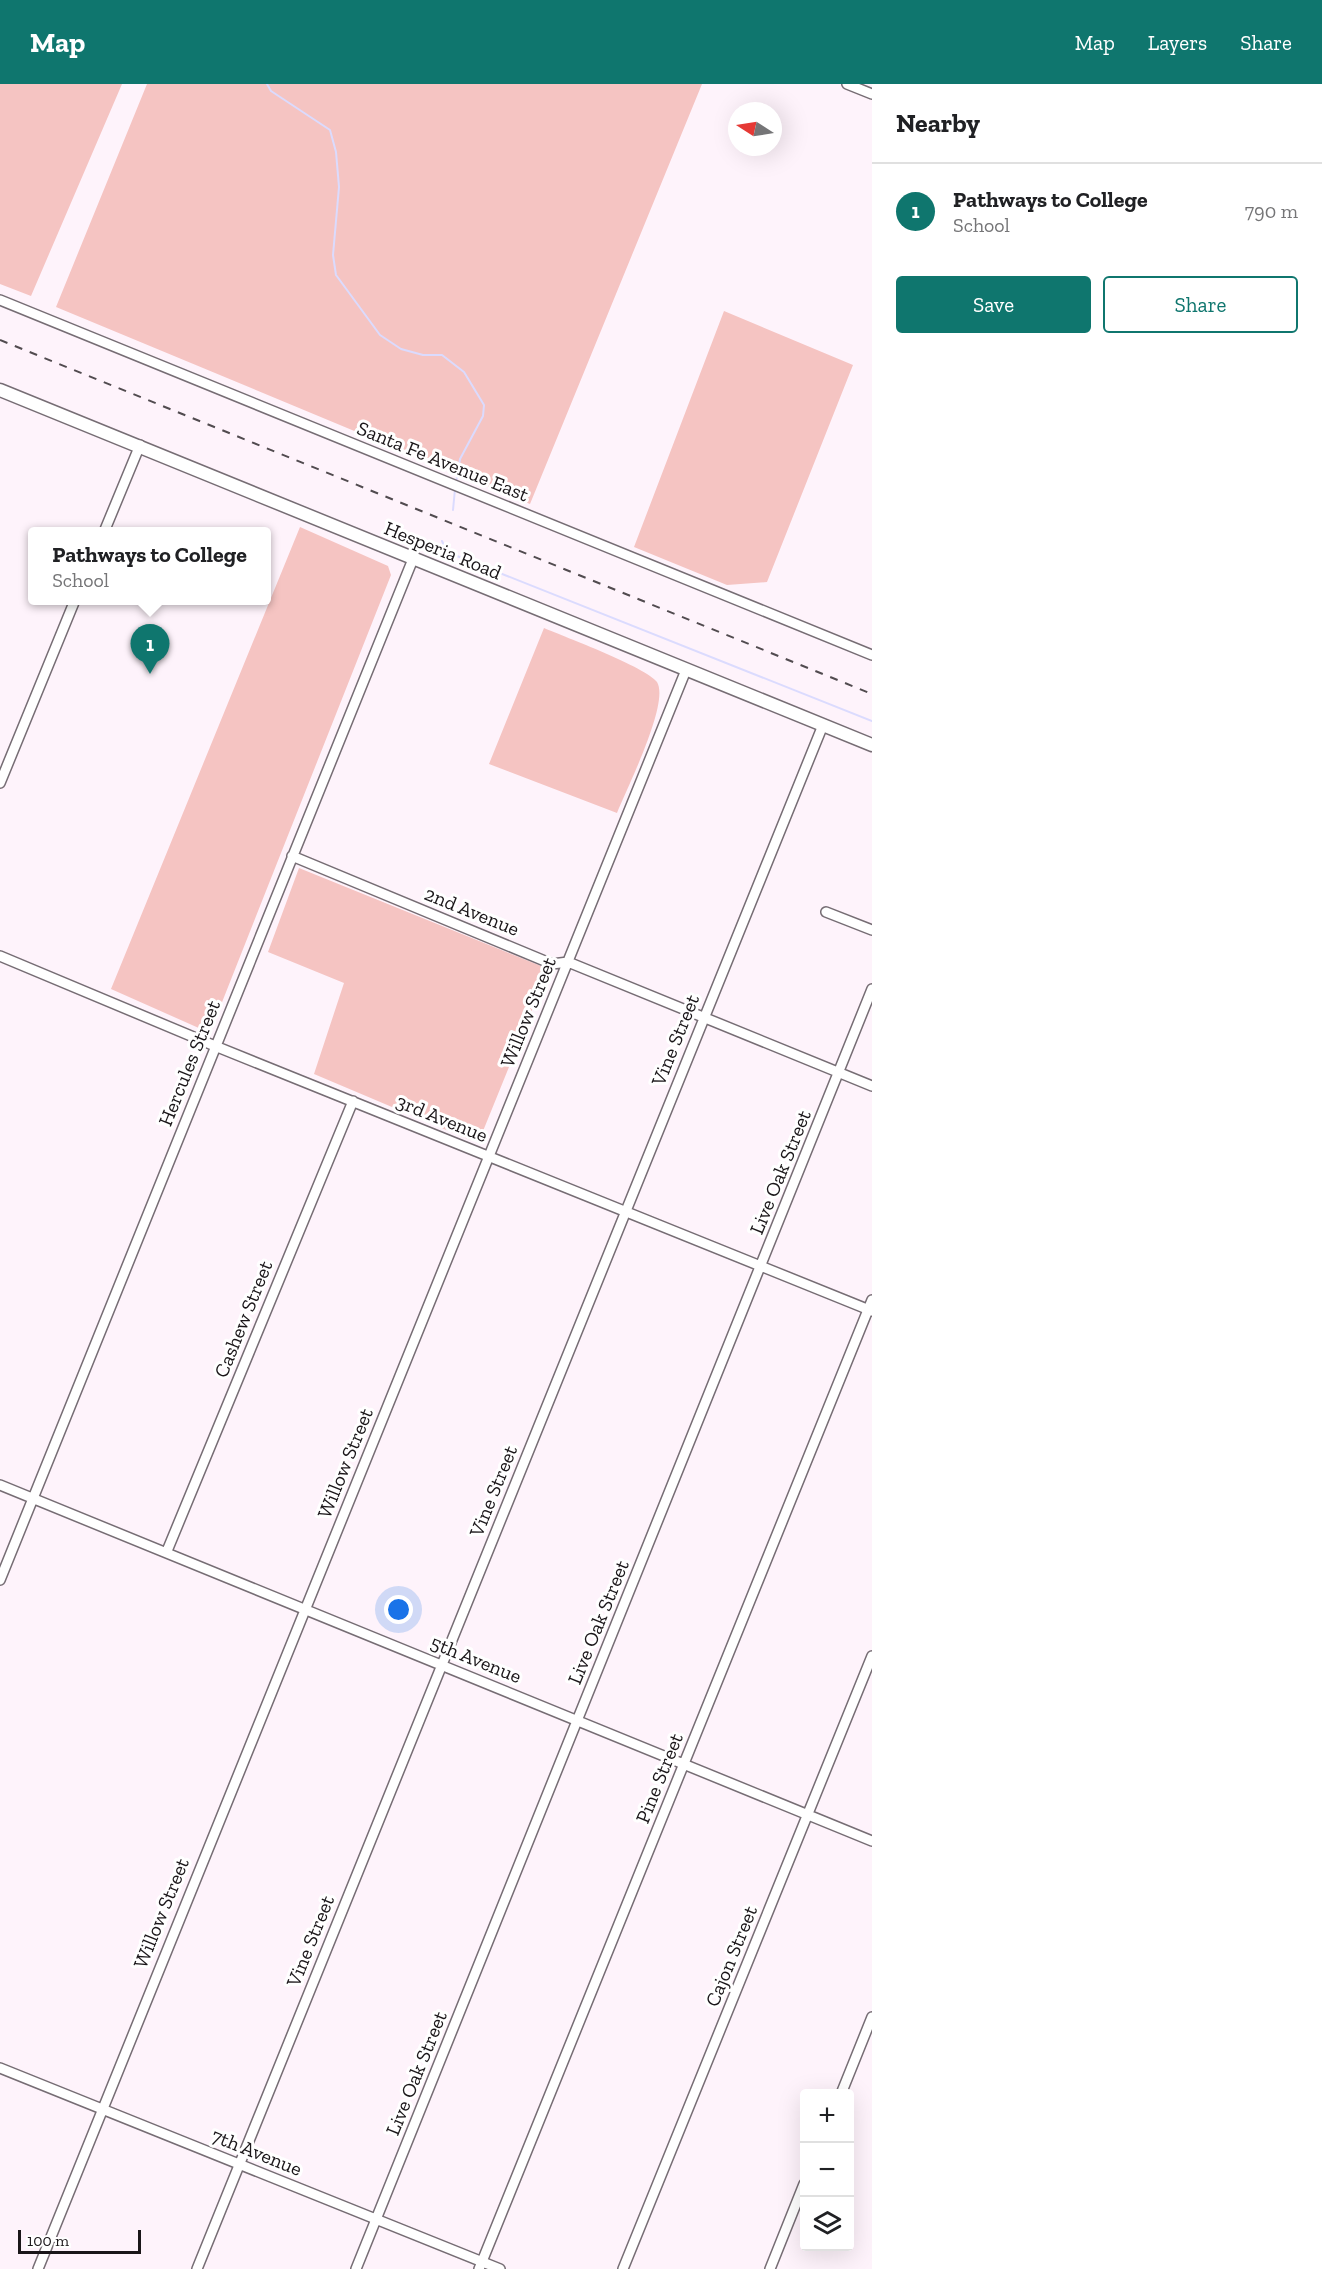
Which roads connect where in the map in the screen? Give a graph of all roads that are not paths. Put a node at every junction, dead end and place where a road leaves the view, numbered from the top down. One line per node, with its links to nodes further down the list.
1 (847, 84): 2 (street)
2 (872, 94)
3 (0, 300): 9 (street, Santa Fe Avenue East)
4 (0, 390): 5 (main road, Hesperia Road)
5 (140, 445): 6 (street); 7 (main road, Hesperia Road)
6 (106, 527)
7 (413, 559): 10 (main road, Hesperia Road); 14 (street, Hercules Street)
8 (73, 605): 13 (street)
9 (872, 655)
10 (686, 670): 11 (main road, Hesperia Road); 18 (street, Willow Street)
11 (823, 725): 12 (main road, Hesperia Road); 20 (street, Vine Street)
12 (872, 745)
13 (0, 783)
14 (292, 856): 18 (street, 2nd Avenue); 21 (street, Hercules Street)
15 (826, 912): 16 (street)
16 (872, 930)
17 (0, 956): 21 (street, 3rd Avenue)
18 (568, 963): 20 (street, 2nd Avenue); 25 (street, Willow Street)
19 (872, 989): 22 (street, Live Oak Street)
20 (704, 1018): 22 (street, 2nd Avenue); 26 (street, Vine Street)
21 (215, 1046): 24 (street, 3rd Avenue); 31 (street, Hercules Street)
22 (838, 1073): 23 (street, 2nd Avenue); 27 (street, Live Oak Street)
23 (872, 1086)
24 (352, 1101): 25 (street, 3rd Avenue); 32 (street, Cashew Street)
25 (489, 1157): 26 (street, 3rd Avenue); 34 (street, Willow Street)
26 (625, 1212): 27 (street, 3rd Avenue); 36 (street, Vine Street)
27 (761, 1268): 29 (street, 3rd Avenue); 37 (street, Live Oak Street)
28 (872, 1300): 29 (street, Pine Street)
29 (870, 1310): 38 (street, Pine Street)
30 (0, 1485): 31 (street, 5th Avenue)
31 (34, 1498): 32 (street, 5th Avenue); 33 (street, Hercules Street)
32 (167, 1551): 34 (street, 5th Avenue)
33 (0, 1580)
34 (304, 1609): 36 (street, 5th Avenue); 44 (street, Willow Street)
35 (872, 1656): 39 (street, Cajon Street)
36 (442, 1665): 37 (street, 5th Avenue); 45 (street, Vine Street)
37 (578, 1719): 38 (street, 5th Avenue); 47 (street, Live Oak Street)
38 (684, 1764): 39 (street, 5th Avenue); 48 (street, Pine Street)
39 (807, 1816): 40 (street, 5th Avenue); 53 (street, Cajon Street)
40 (872, 1841)
41 (872, 2017): 43 (street)
42 (0, 2068): 44 (street, 7th Avenue)
43 (843, 2089)
44 (102, 2109): 45 (street, 7th Avenue); 49 (street, Willow Street)
45 (239, 2163): 47 (street, 7th Avenue); 50 (street, Vine Street)
46 (800, 2194): 54 (street)
47 (376, 2220): 48 (street, 7th Avenue); 51 (street, Live Oak Street)
48 (480, 2265): 52 (street, 7th Avenue)
49 (38, 2269)
50 (196, 2269)
51 (356, 2269)
52 (500, 2269)
53 (623, 2269)
54 (770, 2269)

